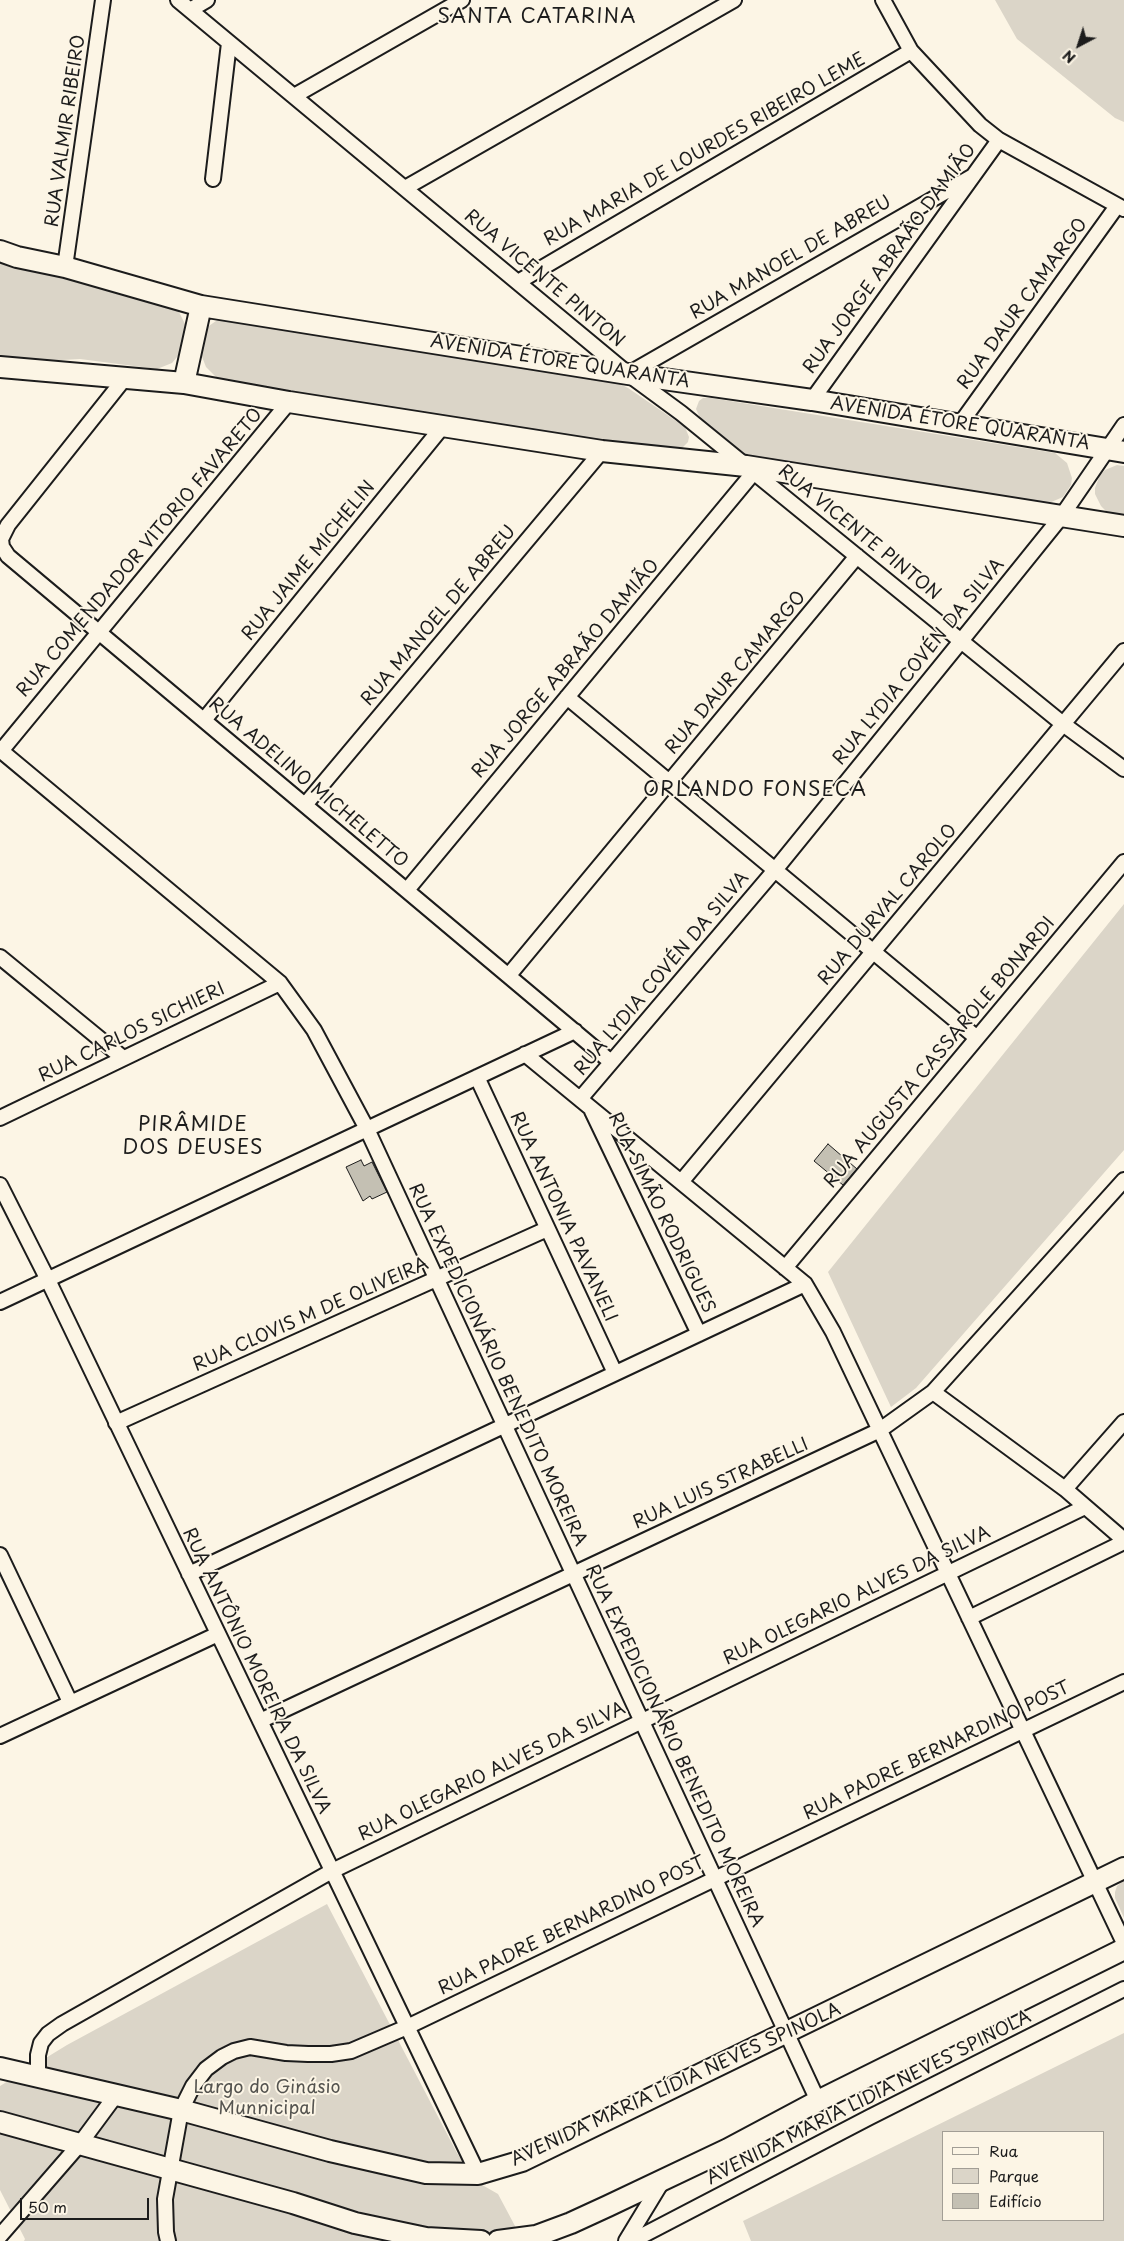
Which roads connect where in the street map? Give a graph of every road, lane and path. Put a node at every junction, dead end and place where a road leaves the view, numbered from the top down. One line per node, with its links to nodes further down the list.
1 (103, 0): 17 (street, RUA VALMIR RIBEIRO)
2 (178, 0): 7 (street, RUA VICENTE PINTON)
3 (207, 0): 7 (street)
4 (462, 0): 10 (street)
5 (734, 0): 14 (street)
6 (883, 0): 9 (street)
7 (190, 10): 8 (street, RUA VICENTE PINTON)
8 (229, 42): 10 (street, RUA VICENTE PINTON); 13 (street)
9 (911, 51): 11 (street); 18 (street, RUA MARIA DE LOURDES RIBEIRO LEME)
10 (294, 96): 14 (street, RUA VICENTE PINTON)
11 (999, 140): 12 (street, RUA JORGE ABRAÃO DAMIÃO); 15 (street)
12 (973, 176): 21 (street, RUA MANOEL DE ABREU); 24 (street, RUA JORGE ABRAÃO DAMIÃO)
13 (213, 179)
14 (405, 188): 18 (street, RUA VICENTE PINTON)
15 (1121, 208): 26 (street, RUA DAUR CAMARGO)
16 (0, 252): 17 (main road, AVENIDA ÉTORE QUARANTA)
17 (65, 267): 19 (main road, AVENIDA ÉTORE QUARANTA)
18 (518, 282): 21 (street, RUA VICENTE PINTON)
19 (202, 306): 21 (main road, AVENIDA ÉTORE QUARANTA); 23 (main road)
20 (0, 366): 22 (main road)
21 (628, 374): 24 (main road, AVENIDA ÉTORE QUARANTA); 31 (street, RUA VICENTE PINTON)
22 (125, 378): 23 (main road); 35 (street, RUA ADELINO MICHELETTO)
23 (184, 383): 25 (main road)
24 (812, 400): 26 (main road, AVENIDA ÉTORE QUARANTA)
25 (289, 402): 28 (main road); 35 (street, RUA COMENDADOR VITORIO FAVARETO)
26 (960, 424): 29 (main road, AVENIDA ÉTORE QUARANTA)
27 (1124, 425): 29 (street, RUA LYDIA COVÉN DA SILVA)
28 (443, 426): 30 (main road); 39 (street, RUA JAIME MICHELIN)
29 (1115, 450): 32 (street, RUA LYDIA COVÉN DA SILVA)
30 (602, 451): 31 (main road); 44 (street, RUA MANOEL DE ABREU)
31 (750, 469): 32 (main road); 34 (street, RUA VICENTE PINTON); 38 (street, RUA JORGE ABRAÃO DAMIÃO)
32 (1061, 516): 33 (main road); 36 (street, RUA LYDIA COVÉN DA SILVA)
33 (1124, 526)
34 (857, 556): 36 (street, RUA VICENTE PINTON); 43 (street, RUA DAUR CAMARGO)
35 (98, 632): 39 (street, RUA ADELINO MICHELETTO); 41 (street, RUA COMENDADOR VITORIO FAVARETO)
36 (961, 641): 40 (street, RUA VICENTE PINTON); 46 (street, RUA LYDIA COVÉN DA SILVA)
37 (1124, 651): 40 (street, RUA DURVAL CAROLO)
38 (567, 698): 43 (street); 47 (street, RUA JORGE ABRAÃO DAMIÃO)
39 (204, 720): 44 (street, RUA ADELINO MICHELETTO)
40 (1063, 724): 42 (street, RUA VICENTE PINTON); 48 (street, RUA DURVAL CAROLO)
41 (0, 751): 51 (street, RUA EXPEDICIONÁRIO BENEDITO MOREIRA)
42 (1124, 769)
43 (669, 782): 46 (street); 50 (street, RUA DAUR CAMARGO)
44 (305, 805): 47 (street, RUA ADELINO MICHELETTO)
45 (1124, 862): 53 (street, RUA AUGUSTA CASSAROLE BONARDI)
46 (775, 870): 48 (street); 56 (street, RUA LYDIA COVÉN DA SILVA)
47 (406, 890): 50 (street, RUA ADELINO MICHELETTO)
48 (873, 952): 53 (street); 62 (street, RUA DURVAL CAROLO)
49 (0, 957): 55 (street)
50 (509, 976): 52 (street, RUA ADELINO MICHELETTO)
51 (280, 983): 55 (street, RUA CARLOS SICHIERI); 60 (street, RUA EXPEDICIONÁRIO BENEDITO MOREIRA)
52 (575, 1031): 54 (street); 56 (street, RUA ADELINO MICHELETTO)
53 (978, 1038): 65 (street, RUA AUGUSTA CASSAROLE BONARDI)
54 (525, 1054): 57 (street); 58 (street)
55 (123, 1058): 59 (street, RUA CARLOS SICHIERI)
56 (611, 1062): 58 (street, RUA LYDIA COVÉN DA SILVA)
57 (476, 1077): 60 (street); 64 (street, RUA ANTONIA PAVANELI)
58 (585, 1103): 62 (street); 70 (street, RUA SIMÃO RODRIGUES)
59 (0, 1118)
60 (367, 1129): 66 (street, RUA EXPEDICIONÁRIO BENEDITO MOREIRA); 67 (street)
61 (1124, 1180): 72 (street, RUA LUIS STRABELLI)
62 (681, 1182): 65 (street)
63 (0, 1184): 67 (street, RUA ANTÔNIO MOREIRA DA SILVA)
64 (547, 1229): 66 (street, RUA CLOVIS M DE OLIVEIRA); 71 (street, RUA ANTONIA PAVANELI)
65 (785, 1268): 68 (street)
66 (437, 1279): 74 (street, RUA CLOVIS M DE OLIVEIRA); 75 (street, RUA EXPEDICIONÁRIO BENEDITO MOREIRA)
67 (48, 1280): 69 (street); 74 (street, RUA ANTÔNIO MOREIRA DA SILVA)
68 (804, 1284): 70 (street); 76 (street)
69 (0, 1302)
70 (698, 1334): 71 (street)
71 (616, 1373): 75 (street)
72 (933, 1392): 76 (street, RUA LUIS STRABELLI); 77 (street)
73 (1124, 1422): 77 (street)
74 (116, 1423): 81 (street, RUA ANTÔNIO MOREIRA DA SILVA)
75 (504, 1425): 81 (street); 82 (street, RUA EXPEDICIONÁRIO BENEDITO MOREIRA)
76 (880, 1430): 82 (street, RUA LUIS STRABELLI); 83 (street)
77 (1064, 1489): 78 (street)
78 (1085, 1507): 79 (street); 83 (street, RUA OLEGARIO ALVES DA SILVA)
79 (1124, 1541): 84 (street)
80 (0, 1555): 87 (street)
81 (189, 1574): 85 (street, RUA ANTÔNIO MOREIRA DA SILVA)
82 (574, 1574): 88 (street, RUA EXPEDICIONÁRIO BENEDITO MOREIRA); 89 (street, RUA LUIS STRABELLI)
83 (948, 1574): 84 (street); 88 (street, RUA OLEGARIO ALVES DA SILVA)
84 (969, 1618): 90 (street)
85 (218, 1634): 87 (street); 89 (street, RUA ANTÔNIO MOREIRA DA SILVA)
86 (1124, 1682): 90 (street, RUA PADRE BERNARDINO POST)
87 (70, 1702): 91 (street)
88 (641, 1720): 93 (street, RUA OLEGARIO ALVES DA SILVA); 94 (street, RUA EXPEDICIONÁRIO BENEDITO MOREIRA)
89 (260, 1721): 93 (street, RUA ANTÔNIO MOREIRA DA SILVA)
90 (1023, 1731): 94 (street, RUA PADRE BERNARDINO POST); 95 (street)
91 (0, 1736)
92 (1124, 1868): 95 (main road, AVENIDA MARIA LÍDIA NEVES SPINOLA)
93 (332, 1871): 99 (street, RUA ANTÔNIO MOREIRA DA SILVA); 102 (street, RUA OLEGARIO ALVES DA SILVA)
94 (714, 1878): 99 (street, RUA PADRE BERNARDINO POST); 100 (street, RUA EXPEDICIONÁRIO BENEDITO MOREIRA)
95 (1096, 1884): 96 (street); 100 (main road, AVENIDA MARIA LÍDIA NEVES SPINOLA)
96 (1124, 1943)
97 (1124, 1948): 104 (main road)
98 (1124, 1990): 117 (street, AVENIDA MARIA LIDIA NEVES SPINOLA)
99 (407, 2026): 105 (street, RUA PADRE BERNARDINO POST); 109 (street, RUA ANTÔNIO MOREIRA DA SILVA)
100 (786, 2033): 104 (street, RUA EXPEDICIONÁRIO BENEDITO MOREIRA); 109 (main road, AVENIDA MARIA LÍDIA NEVES SPINOLA)
101 (0, 2068): 102 (main road, AVENIDA MARIA LÍDIA NEVES SPINOLA)
102 (38, 2077): 103 (main road, AVENIDA MARIA LÍDIA NEVES SPINOLA)
103 (116, 2095): 105 (main road, AVENIDA MARIA LÍDIA NEVES SPINOLA); 107 (street)
104 (818, 2101): 110 (main road)
105 (181, 2110): 108 (street, RUA PADRE BERNARDINO POST); 109 (main road, AVENIDA MARIA LÍDIA NEVES SPINOLA)
106 (0, 2122): 107 (main road)
107 (79, 2145): 108 (main road); 111 (street)
108 (170, 2171): 112 (main road); 113 (street, RUA PADRE BERNARDINO POST)
109 (478, 2174)
110 (663, 2180): 115 (main road); 116 (street)
111 (1, 2230)
112 (428, 2239): 114 (main road)
113 (168, 2241)
114 (481, 2241)
115 (498, 2241)
116 (626, 2241)
117 (632, 2241)

